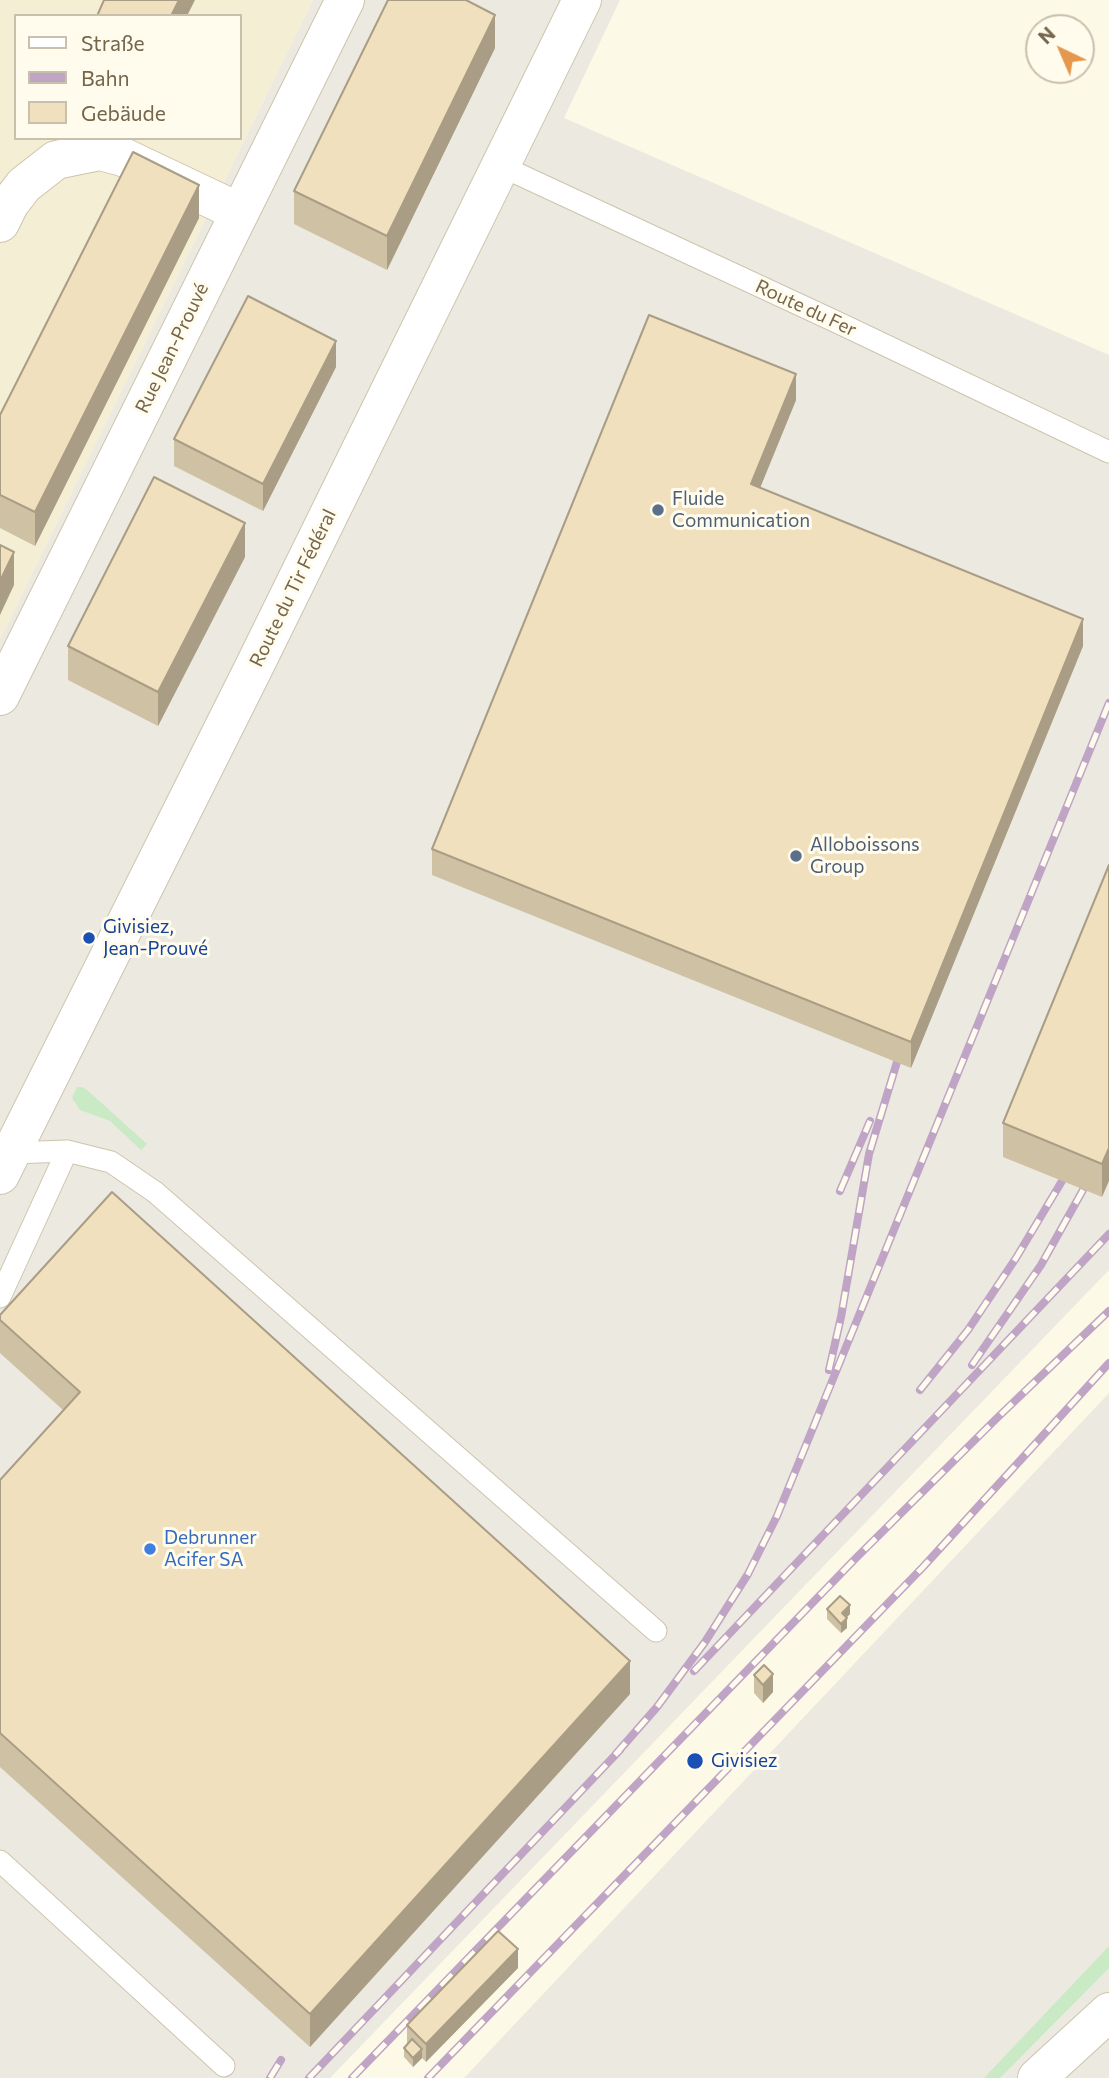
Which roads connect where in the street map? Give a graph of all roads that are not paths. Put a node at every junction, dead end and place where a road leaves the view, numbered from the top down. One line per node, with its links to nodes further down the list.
1 (345, 0): 4 (street, Rue Jean-Prouvé)
2 (582, 0): 3 (street, Route du Tir Fédéral)
3 (500, 166): 6 (lane, Route du Fer); 9 (street, Route du Tir Fédéral)
4 (239, 212): 5 (street); 7 (street, Rue Jean-Prouvé)
5 (0, 223)
6 (1109, 452)
7 (0, 696)
8 (67, 1151): 9 (lane); 10 (lane); 11 (lane)
9 (4, 1158)
10 (0, 1297)
11 (656, 1631)
12 (0, 1861): 14 (lane)
13 (1109, 2012): 15 (street)
14 (224, 2066)
15 (1037, 2078)

